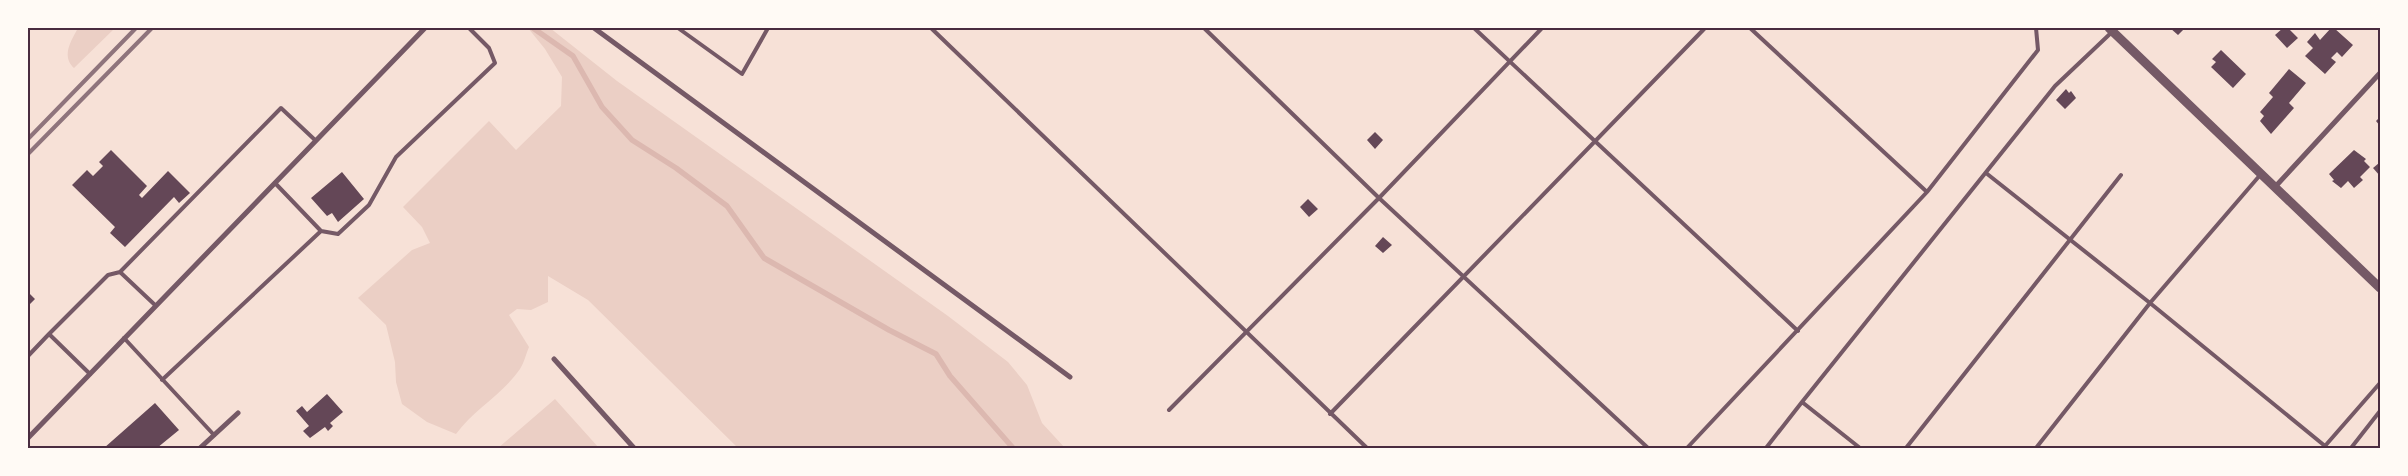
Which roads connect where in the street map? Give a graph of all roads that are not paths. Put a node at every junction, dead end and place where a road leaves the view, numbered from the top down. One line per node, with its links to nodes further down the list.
1 (424, 28): 16 (street)
2 (469, 28): 25 (lane)
3 (594, 28): 39 (street)
4 (678, 28): 5 (lane)
5 (766, 28)
6 (931, 28): 33 (lane)
7 (1204, 28): 24 (lane)
8 (1474, 28): 14 (lane)
9 (1542, 28): 14 (lane)
10 (1705, 28): 17 (lane)
11 (1750, 28): 23 (lane)
12 (2036, 28): 23 (lane)
13 (2111, 29): 18 (lane); 19 (street)
14 (1510, 62): 17 (lane); 24 (lane)
15 (2380, 73): 22 (street)
16 (315, 140): 21 (street); 27 (lane)
17 (1595, 141): 28 (lane); 32 (lane)
18 (1986, 173): 26 (lane); 42 (lane)
19 (2261, 174): 22 (street); 30 (lane)
20 (2121, 175): 26 (lane)
21 (274, 182): 25 (lane); 31 (street)
22 (2275, 187): 29 (street)
23 (1927, 192): 32 (lane)
24 (1379, 198): 28 (lane); 33 (lane)
25 (321, 231): 40 (lane)
26 (2070, 240): 30 (lane); 57 (lane)
27 (120, 272): 31 (lane); 34 (lane)
28 (1464, 276): 46 (lane); 53 (lane)
29 (2380, 288)
30 (2150, 303): 49 (lane); 58 (lane)
31 (155, 305): 35 (street)
32 (1798, 331): 54 (lane)
33 (1246, 333): 43 (lane); 46 (lane)
34 (50, 334): 36 (lane); 38 (lane)
35 (124, 338): 38 (street); 40 (lane)
36 (28, 356)
37 (554, 359): 51 (street)
38 (90, 374): 48 (street)
39 (1070, 377)
40 (162, 380): 47 (lane)
41 (2380, 383): 49 (lane)
42 (1802, 402): 55 (lane); 56 (lane)
43 (1169, 410)
44 (2380, 411): 59 (lane)
45 (238, 413): 47 (street)
46 (1330, 414): 52 (lane)
47 (214, 435): 50 (street)
48 (28, 438)
49 (2324, 447)
50 (200, 448)
51 (634, 448)
52 (1367, 448)
53 (1648, 448)
54 (1687, 448)
55 (1766, 448)
56 (1860, 448)
57 (1906, 448)
58 (2036, 448)
59 (2351, 448)

